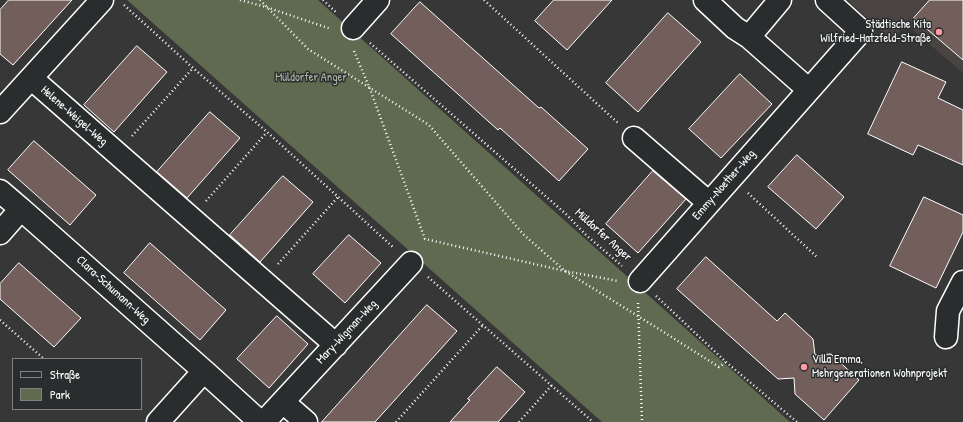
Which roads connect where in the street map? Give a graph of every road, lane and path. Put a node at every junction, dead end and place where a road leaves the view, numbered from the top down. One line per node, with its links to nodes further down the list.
1 (102, 0): 15 (street)
2 (119, 0): 14 (path)
3 (240, 0): 11 (path)
4 (260, 0): 11 (path)
5 (323, 0): 12 (path, Müldorfer Anger)
6 (378, 0): 12 (street)
7 (484, 0): 20 (path)
8 (705, 0): 13 (street)
9 (780, 0): 13 (street)
10 (827, 0): 17 (street, Emmy-Noether-Weg)
11 (266, 7): 12 (path); 16 (path)
12 (346, 35): 16 (path); 34 (path, Müldorfer Anger)
13 (749, 36): 17 (street)
14 (193, 68): 19 (path); 21 (path, Helene-Weigel-Weg)
15 (31, 78): 18 (street); 21 (street, Helene-Weigel-Weg)
16 (370, 89): 31 (path); 31 (path)
17 (809, 90): 22 (street, Emmy-Noether-Weg)
18 (0, 112)
19 (267, 132): 24 (path); 27 (path)
20 (634, 138): 25 (street)
21 (117, 153): 27 (street, Helene-Weigel-Weg)
22 (731, 178): 25 (street, Emmy-Noether-Weg); 29 (path)
23 (0, 191): 26 (street, Clara-Schumann-Weg)
24 (338, 197): 30 (path); 32 (path)
25 (709, 203): 34 (street, Emmy-Noether-Weg)
26 (21, 209): 28 (street); 42 (street, Clara-Schumann-Weg)
27 (191, 218): 32 (street, Helene-Weigel-Weg)
28 (0, 233)
29 (818, 258)
30 (411, 263): 37 (path); 39 (street, Mary-Wigman-Weg)
31 (566, 271): 34 (path); 35 (path)
32 (263, 281): 39 (street, Helene-Weigel-Weg)
33 (963, 282): 38 (street)
34 (633, 287): 35 (path); 41 (path, Müldorfer Anger)
35 (639, 317): 41 (path); 52 (path)
36 (0, 320): 40 (path)
37 (483, 325): 43 (path); 49 (path)
38 (946, 337)
39 (336, 345): 44 (street, Mary-Wigman-Weg)
40 (43, 358)
41 (726, 362): 53 (path, Müldorfer Anger)
42 (204, 371): 45 (street); 46 (street, Clara-Schumann-Weg)
43 (552, 385): 50 (path); 51 (path)
44 (283, 402): 47 (street, Mary-Wigman-Weg); 48 (street)
45 (158, 422)
46 (260, 422)
47 (264, 422)
48 (306, 422)
49 (396, 422)
50 (519, 422)
51 (593, 422)
52 (642, 422)
53 (797, 422)

